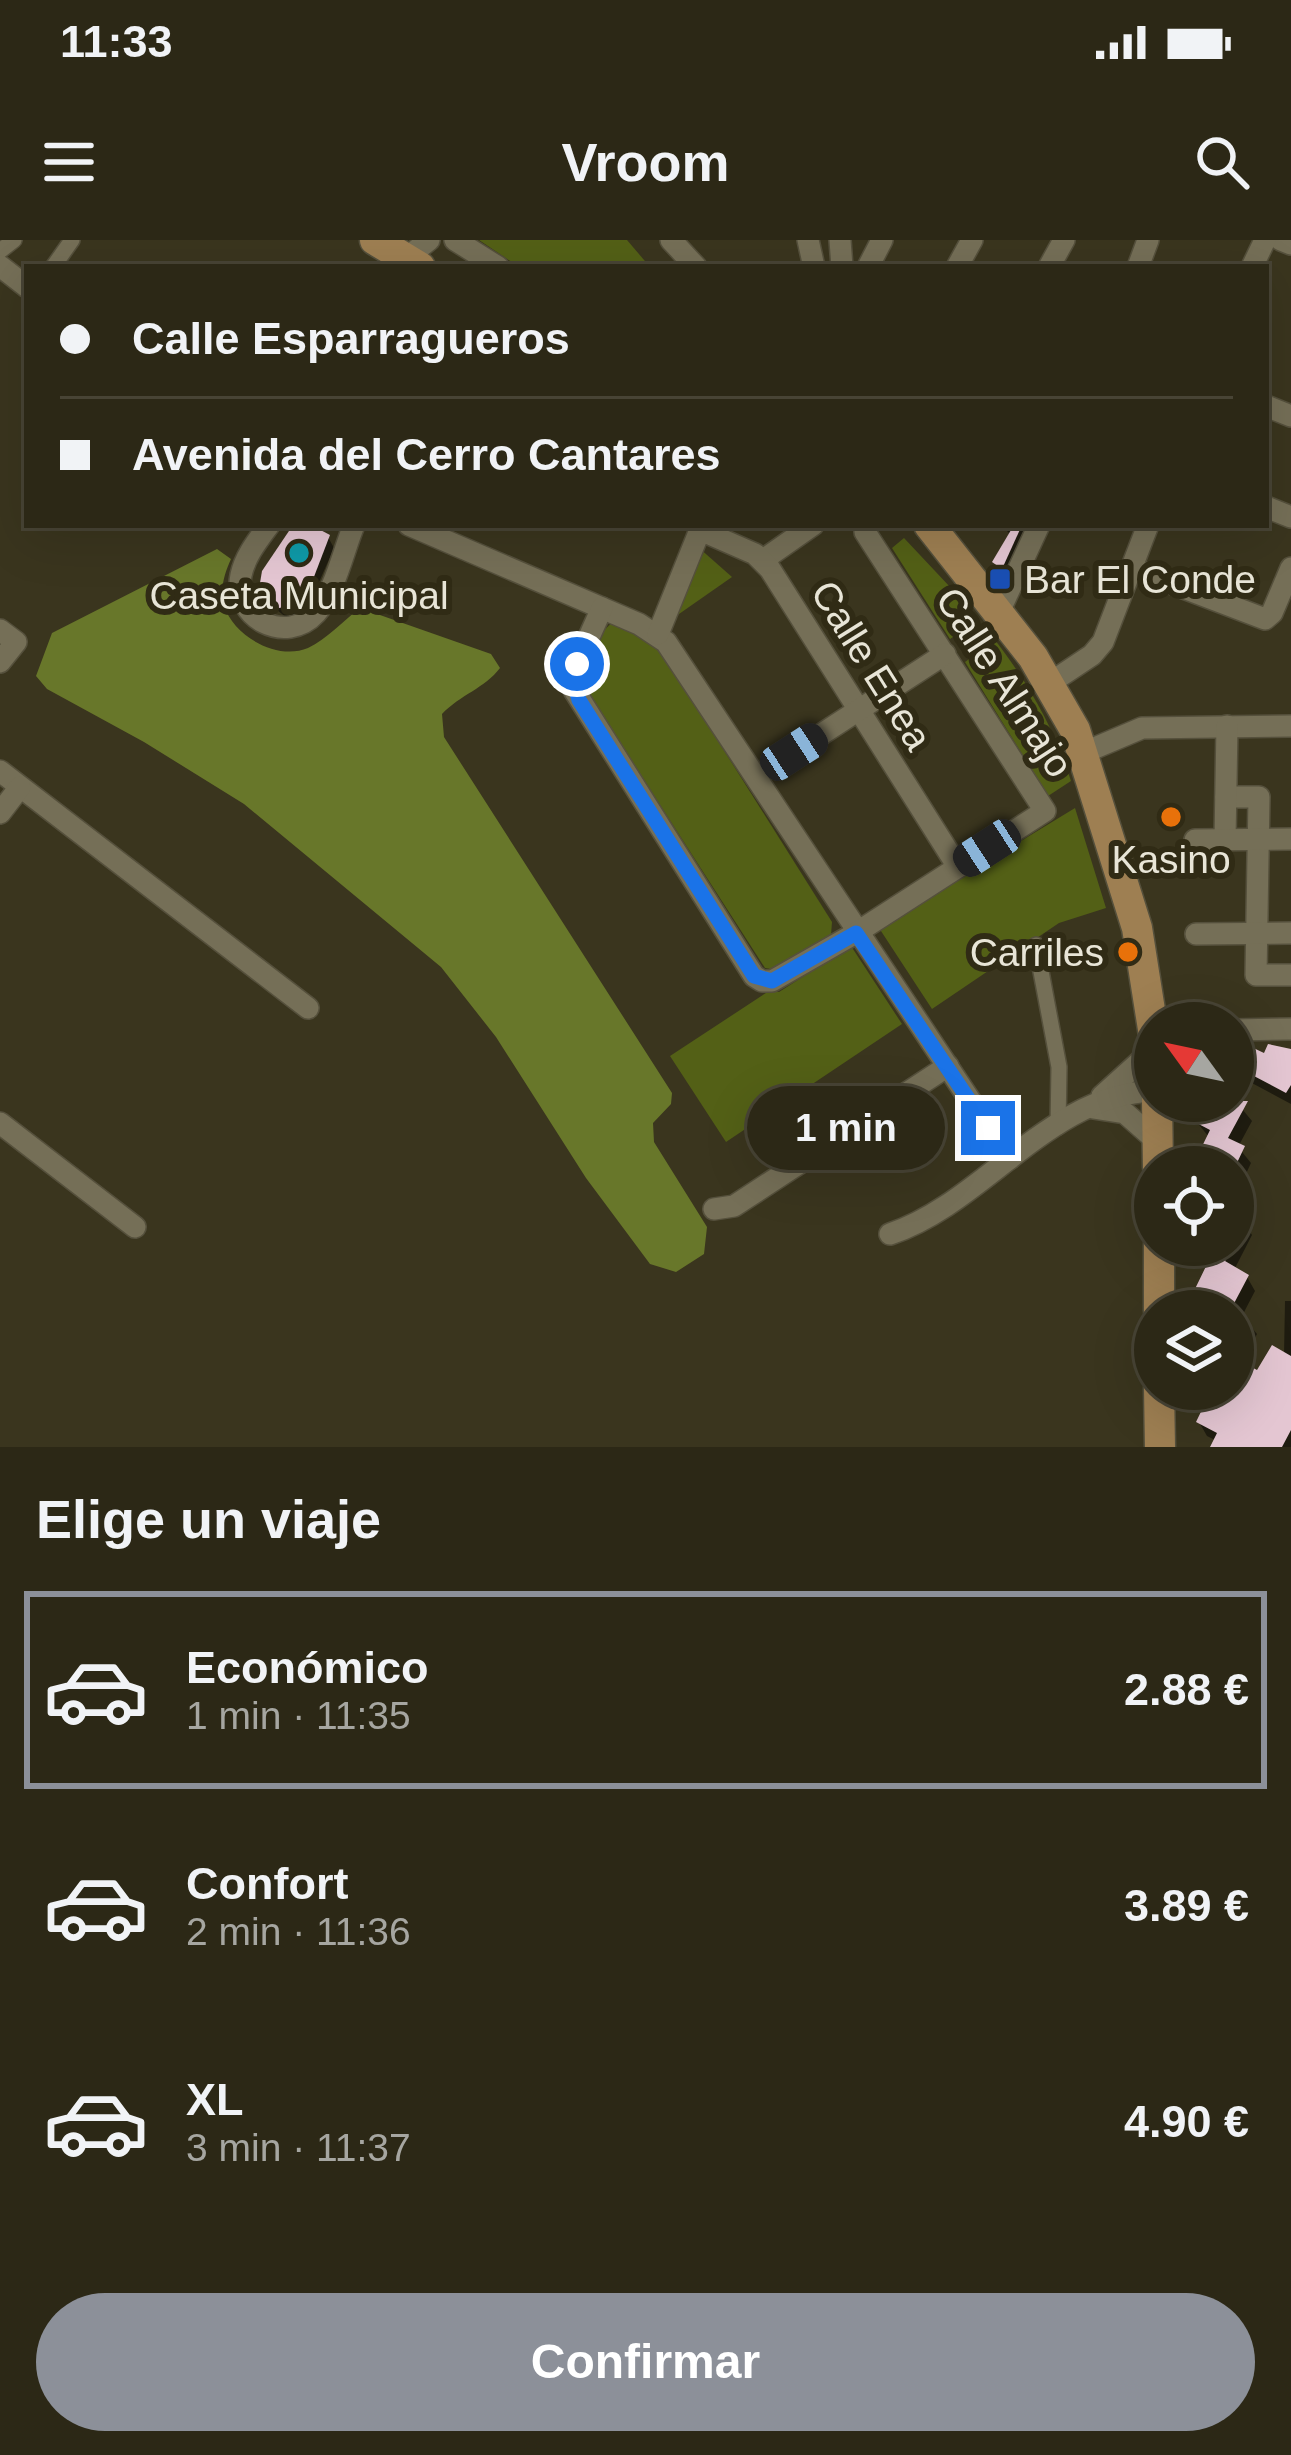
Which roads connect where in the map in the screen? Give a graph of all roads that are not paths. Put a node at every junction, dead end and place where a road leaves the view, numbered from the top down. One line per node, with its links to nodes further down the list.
1 (14, 240): 7 (street)
2 (373, 240): 8 (main road)
3 (455, 240): 9 (street)
4 (671, 240): 10 (street)
5 (1282, 240): 6 (street)
6 (1291, 244)
7 (0, 251)
8 (411, 260)
9 (493, 264)
10 (693, 264)
11 (0, 266): 12 (street)
12 (24, 285)
13 (266, 528): 14 (street)
14 (352, 528)
15 (416, 528): 24 (street)
16 (809, 528): 21 (street)
17 (931, 528): 25 (main road)
18 (1039, 528): 25 (street)
19 (1147, 528): 22 (street)
20 (865, 532): 28 (street, Calle Almajo)
21 (763, 560): 26 (street, Calle Enea); 31 (street, Calle Enea)
22 (1132, 568): 23 (street); 30 (street)
23 (1291, 568)
24 (602, 608): 26 (street); 45 (street)
25 (999, 612): 30 (main road)
26 (658, 634): 45 (street)
27 (8, 636): 29 (street)
28 (945, 654): 31 (street); 44 (street, Calle Almajo)
29 (0, 662)
30 (1050, 682): 35 (main road)
31 (857, 711): 34 (street); 44 (street, Calle Enea)
32 (1227, 726): 33 (street); 35 (street); 38 (street)
33 (1291, 726)
34 (794, 752)
35 (1083, 753): 51 (main road)
36 (0, 771): 37 (street)
37 (20, 787): 39 (street); 52 (street)
38 (1226, 797): 40 (street); 41 (street)
39 (0, 813)
40 (1225, 839): 41 (street); 43 (street)
41 (1259, 839): 42 (street); 48 (street)
42 (1291, 839)
43 (1195, 840)
44 (958, 867): 45 (street)
45 (856, 933): 56 (street)
46 (1291, 933): 48 (street)
47 (1196, 934): 48 (street)
48 (1257, 934): 50 (street)
49 (1036, 945): 60 (street)
50 (1291, 975)
51 (1151, 1002)
52 (308, 1008)
53 (1291, 1029): 54 (street)
54 (1254, 1030)
55 (1134, 1064): 58 (street)
56 (947, 1066): 62 (street); 63 (street)
57 (1134, 1094): 58 (street)
58 (1086, 1108): 60 (street); 61 (street)
59 (0, 1123): 64 (street)
60 (1058, 1126): 62 (street)
61 (1151, 1146)
62 (1009, 1159): 65 (street)
63 (714, 1209)
64 (135, 1227)
65 (890, 1234)
66 (1160, 1410): 67 (main road)
67 (1160, 1447)

